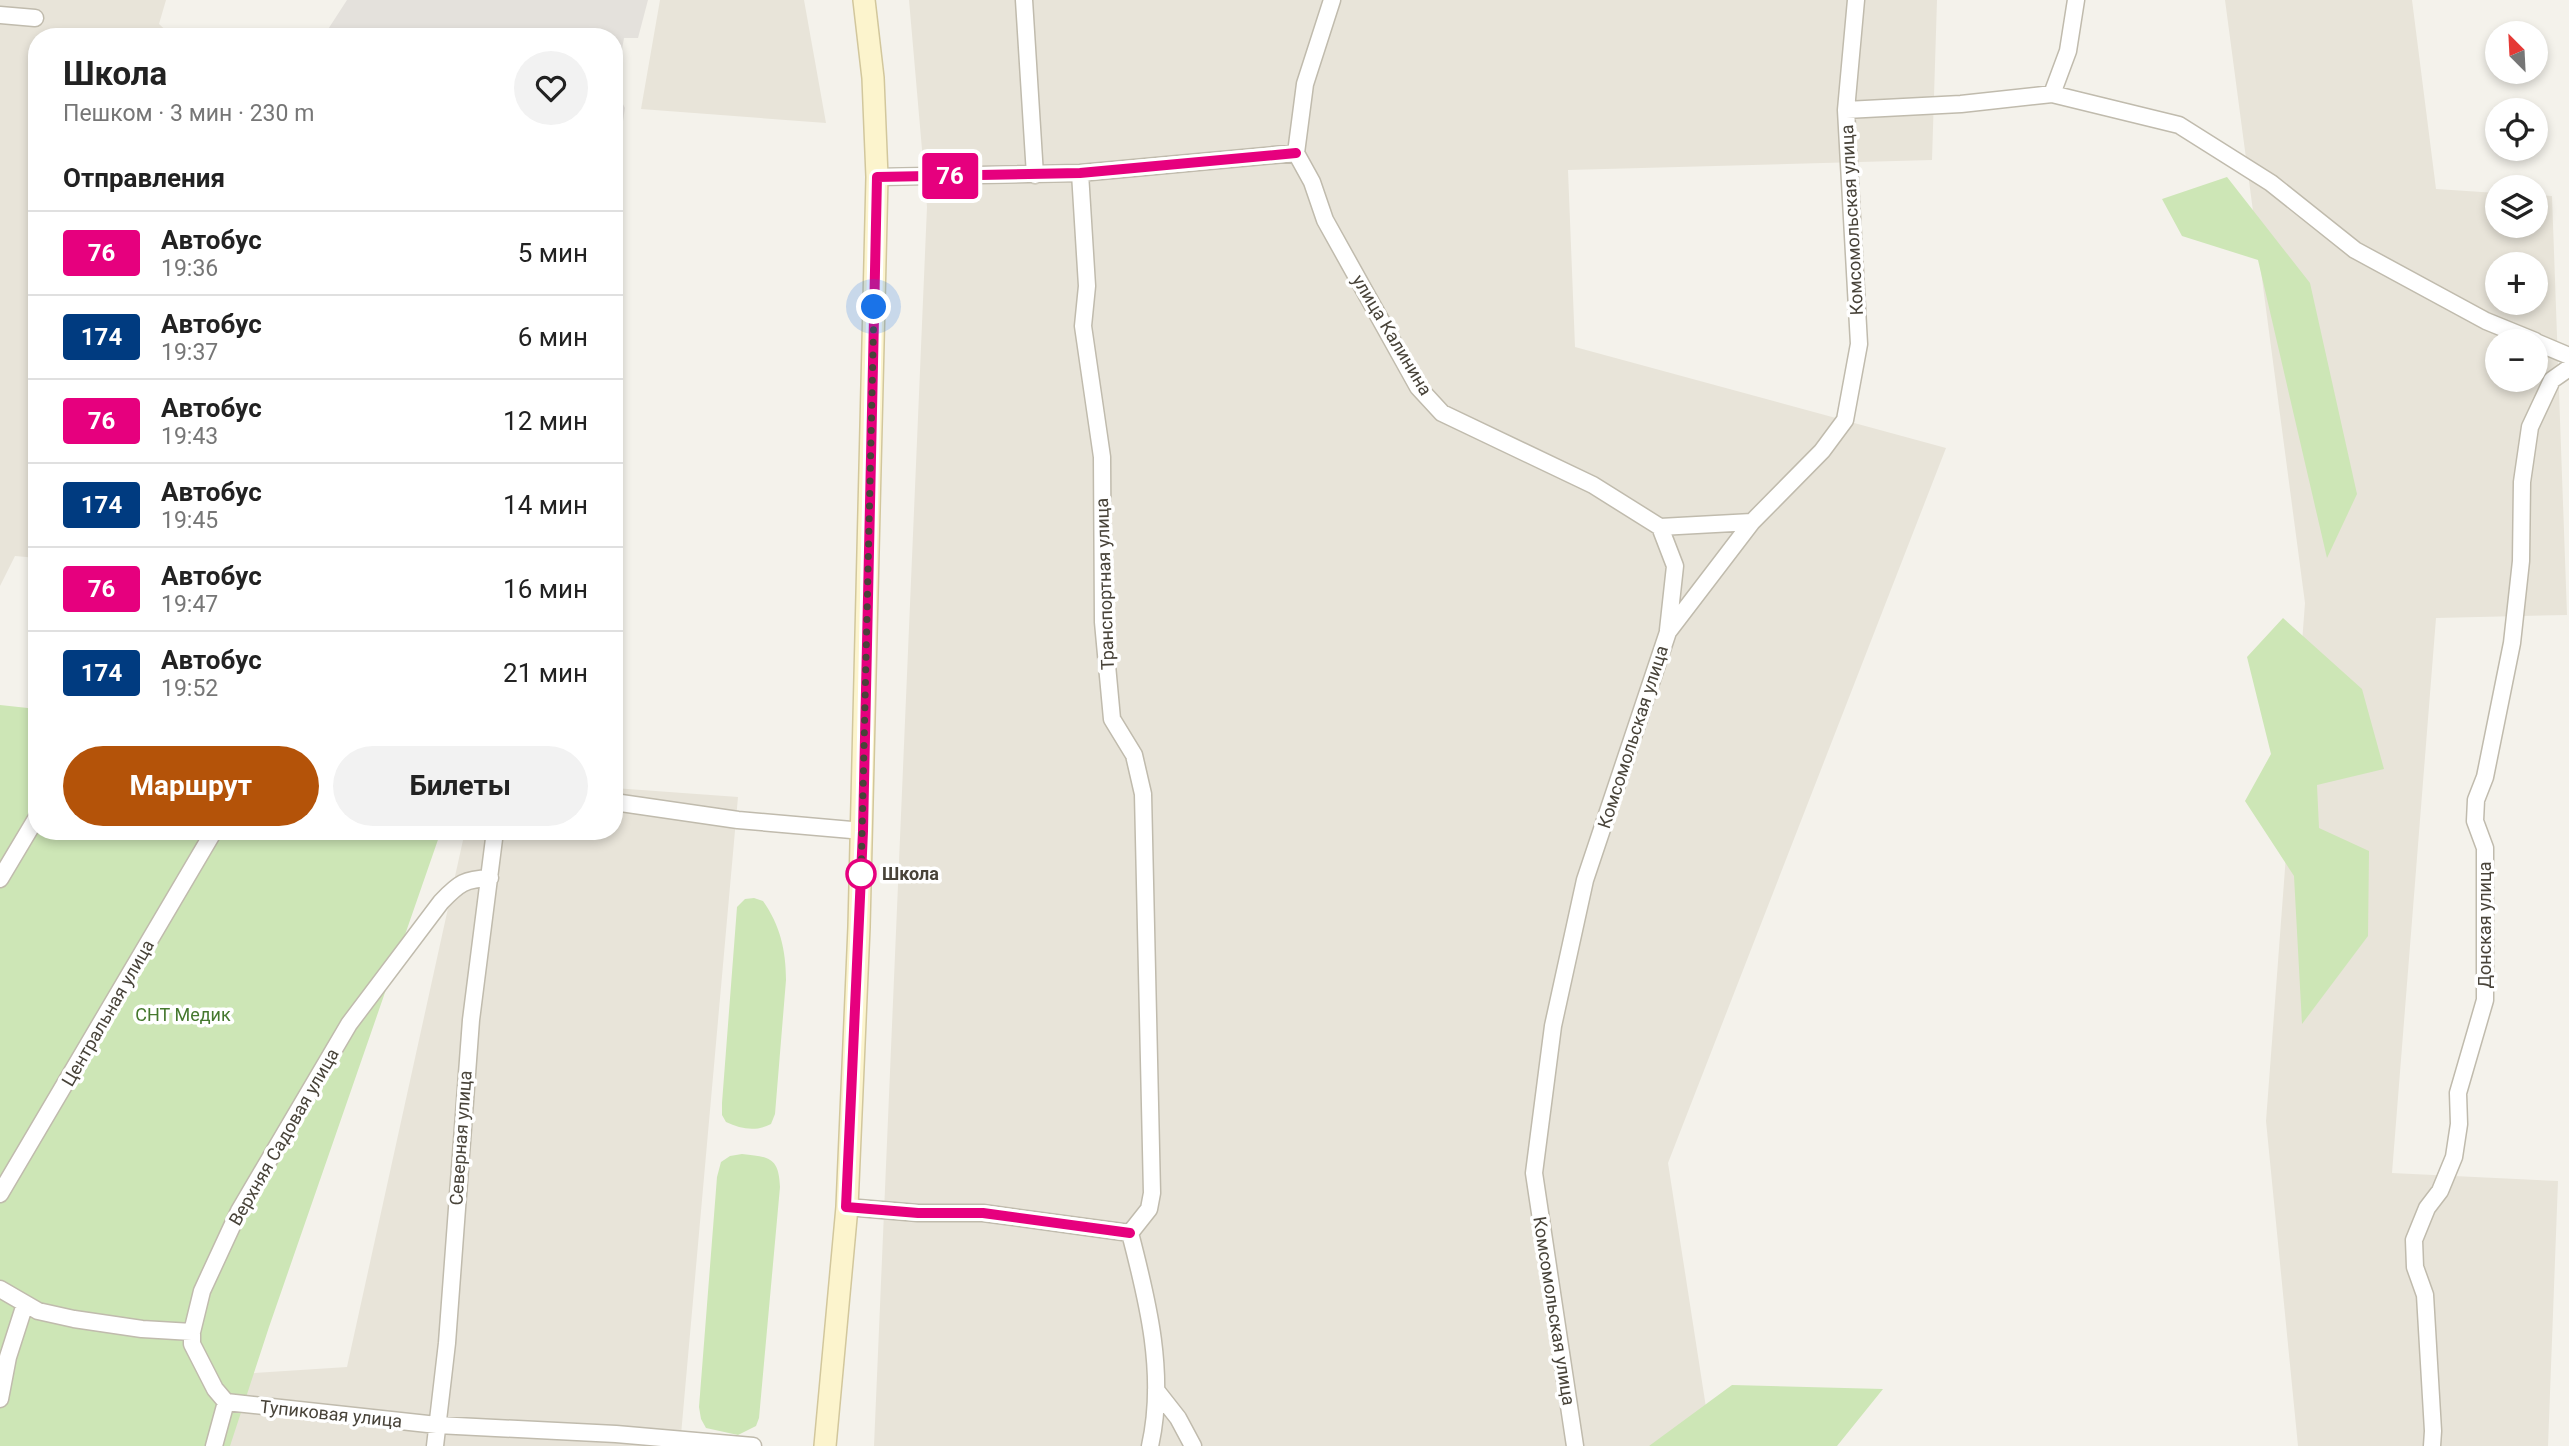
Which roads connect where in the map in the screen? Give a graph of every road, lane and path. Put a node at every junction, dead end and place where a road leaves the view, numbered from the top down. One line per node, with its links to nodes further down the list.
1 (864, 0): 13 (main road)
2 (1024, 0): 12 (street)
3 (1332, 0): 10 (street)
4 (1856, 0): 9 (street, Комсомольская улица)
5 (2076, 0): 8 (street)
6 (0, 15): 7 (street)
7 (35, 18)
8 (2052, 94): 9 (street); 14 (street)
9 (1846, 110): 18 (street, Комсомольская улица)
10 (1296, 153): 11 (street); 19 (street, улица Калинина)
11 (1080, 173): 12 (street); 30 (street, Транспортная улица)
12 (1035, 175): 13 (street)
13 (877, 177): 22 (main road)
14 (2505, 329)
15 (2548, 347): 16 (street)
16 (2569, 356)
17 (2569, 368): 46 (street, Донская улица)
18 (1752, 522): 19 (street); 20 (street, Комсомольская улица)
19 (1660, 527): 20 (street)
20 (1668, 632): 45 (street, Комсомольская улица)
21 (623, 803): 22 (street)
22 (863, 831): 29 (main road)
23 (28, 832): 27 (street)
24 (209, 840): 28 (street, Центральная улица)
25 (494, 840): 26 (street, Северная улица)
26 (490, 878): 33 (street, Верхняя Садовая улица); 37 (street, Северная улица)
27 (0, 879)
28 (0, 1194)
29 (846, 1207): 30 (street); 42 (main road)
30 (1130, 1233): 34 (street)
31 (0, 1289): 32 (street)
32 (25, 1304): 33 (street); 35 (street)
33 (192, 1332): 36 (street, Верхняя Садовая улица)
34 (1156, 1390): 43 (street); 44 (street)
35 (0, 1399)
36 (226, 1402): 37 (street, Тупиковая улица); 39 (street)
37 (437, 1425): 38 (street, Тупиковая улица); 40 (street, Северная улица)
38 (689, 1443): 41 (street, Тупиковая улица)
39 (214, 1446)
40 (435, 1446)
41 (753, 1446)
42 (825, 1446)
43 (1150, 1446)
44 (1193, 1446)
45 (1575, 1446)
46 (2432, 1446)

